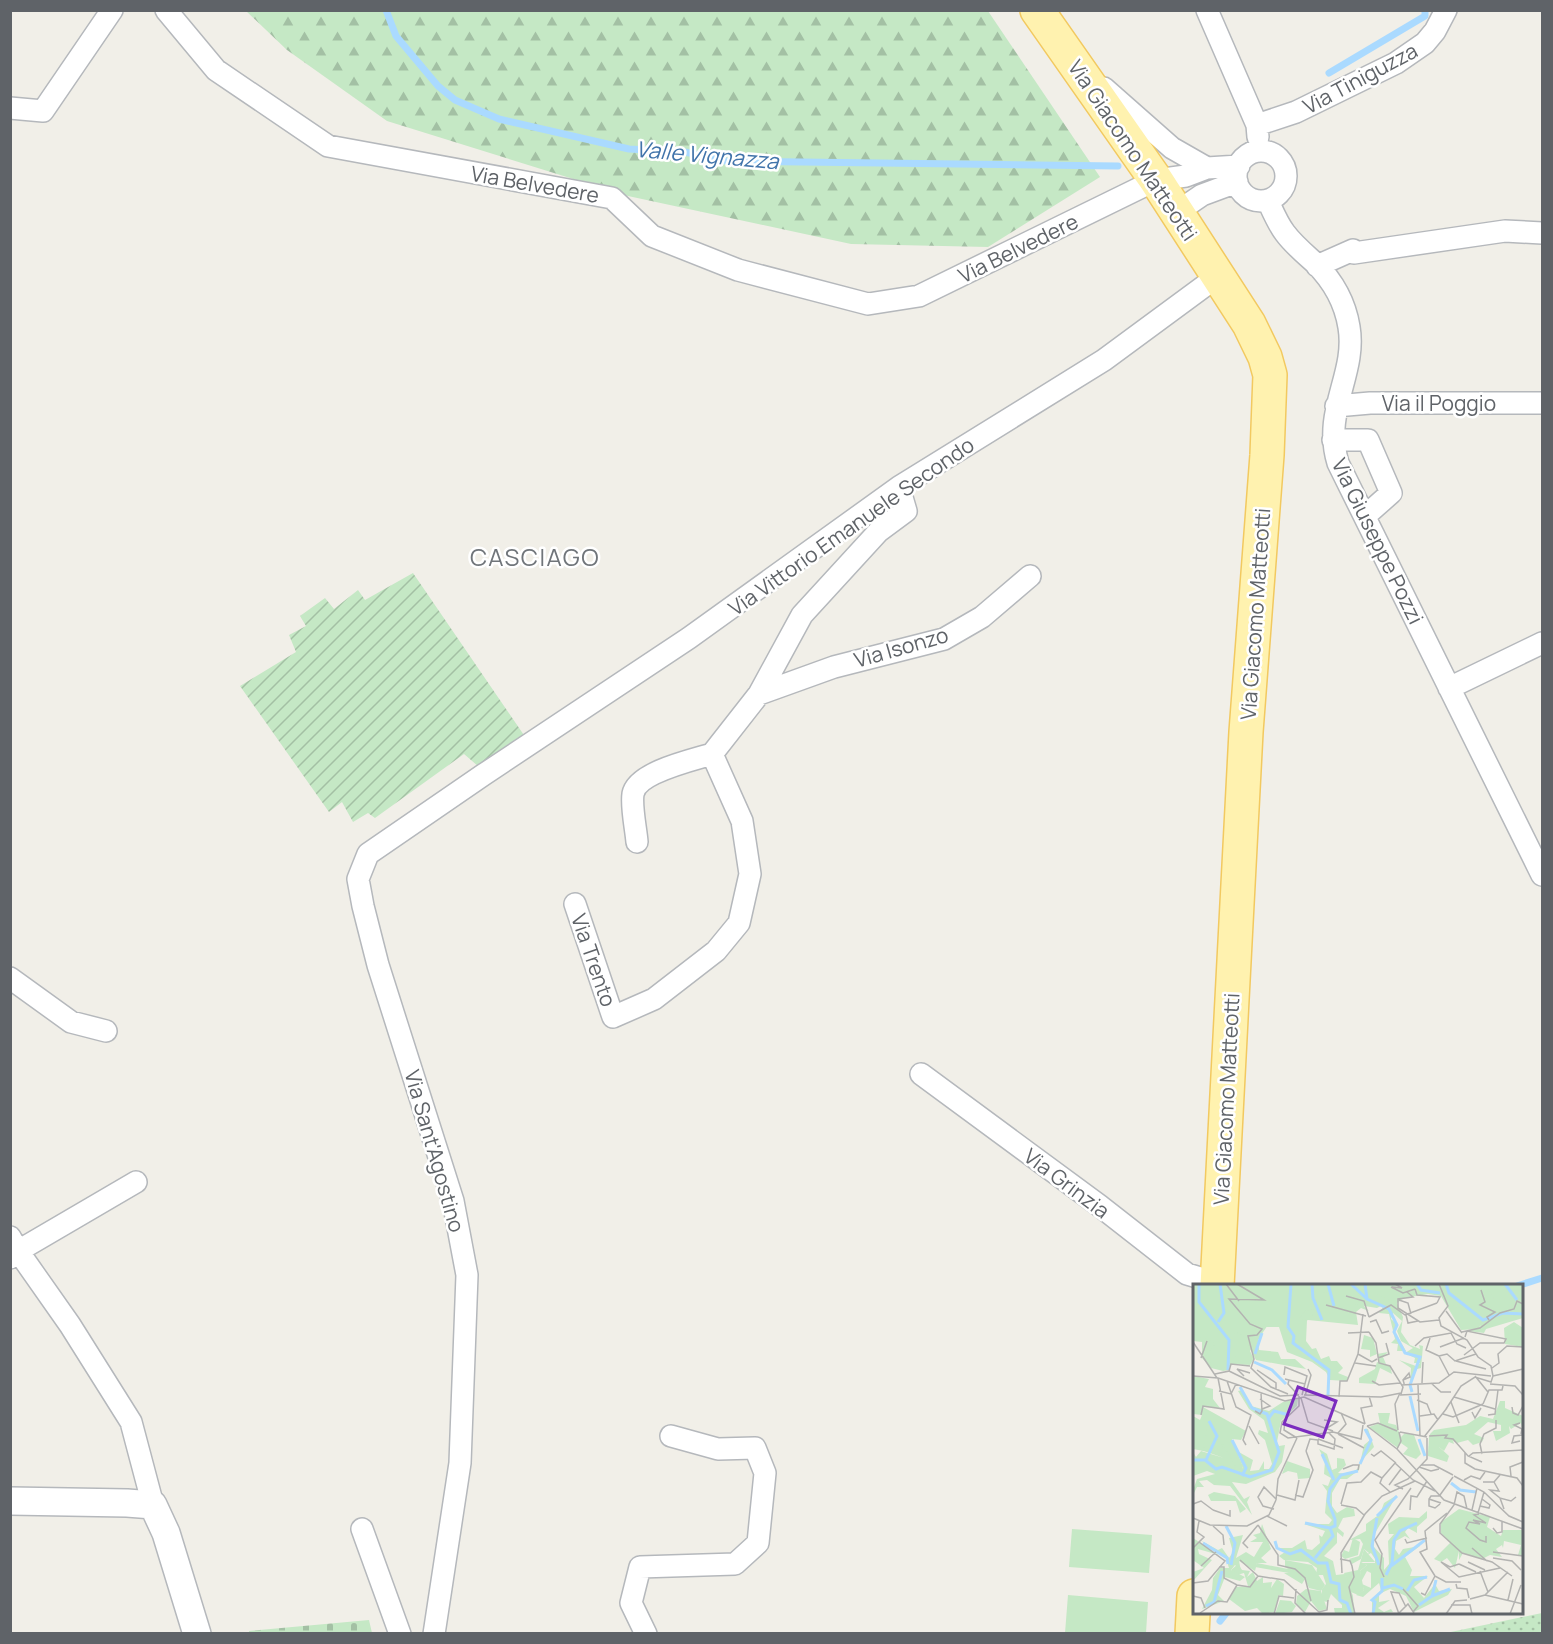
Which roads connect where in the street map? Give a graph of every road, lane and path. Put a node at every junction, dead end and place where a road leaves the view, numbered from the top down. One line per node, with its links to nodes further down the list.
1 (112, 10): 7 (street)
2 (166, 10): 12 (street, Via Belvedere)
3 (1037, 10): 6 (main road, Via Giacomo Matteotti)
4 (1207, 10): 8 (street)
5 (1446, 10): 8 (street, Via Tiniguzza)
6 (1059, 43): 10 (street); 12 (main road, Via Giacomo Matteotti)
7 (10, 108)
8 (1257, 125): 9 (street)
9 (1259, 151): 11 (street); 13 (street)
10 (1207, 168): 11 (street, Via Belvedere); 12 (street, Via Belvedere)
11 (1238, 174): 13 (street); 14 (street)
12 (1156, 180): 14 (main road, Via Giacomo Matteotti)
13 (1268, 201): 16 (street, Via Giuseppe Pozzi)
14 (1177, 212): 17 (main road, Via Giacomo Matteotti)
15 (1542, 233): 16 (street)
16 (1317, 266): 19 (street, Via Giuseppe Pozzi)
17 (1218, 276): 21 (street, Via Vittorio Emanuele Secondo); 37 (main road, Via Giacomo Matteotti)
18 (1542, 403): 19 (street, Via il Poggio)
19 (1336, 406): 20 (street, Via Giuseppe Pozzi)
20 (1333, 440): 22 (street, Via Giuseppe Pozzi); 22 (street)
21 (899, 488): 26 (street); 28 (street, Via Vittorio Emanuele Secondo)
22 (1365, 516): 25 (street, Via Giuseppe Pozzi)
23 (1030, 576): 26 (street, Via Isonzo)
24 (1542, 643): 25 (street)
25 (1449, 688): 30 (street, Via Giuseppe Pozzi)
26 (759, 694): 27 (street)
27 (712, 754): 29 (street); 31 (street, Via Trento)
28 (396, 834): 45 (street, Via Sant'Agostino)
29 (637, 842)
30 (1542, 875)
31 (575, 904)
32 (10, 978): 33 (street)
33 (106, 1031)
34 (921, 1074): 37 (street, Via Grinzia)
35 (136, 1182): 36 (street)
36 (13, 1249): 40 (street)
37 (1217, 1284)
38 (671, 1436): 46 (street)
39 (10, 1501): 40 (street)
40 (153, 1505): 43 (street)
41 (362, 1529): 44 (street)
42 (1193, 1614): 47 (main road)
43 (197, 1634)
44 (400, 1634)
45 (434, 1634)
46 (646, 1634)
47 (1192, 1634)

